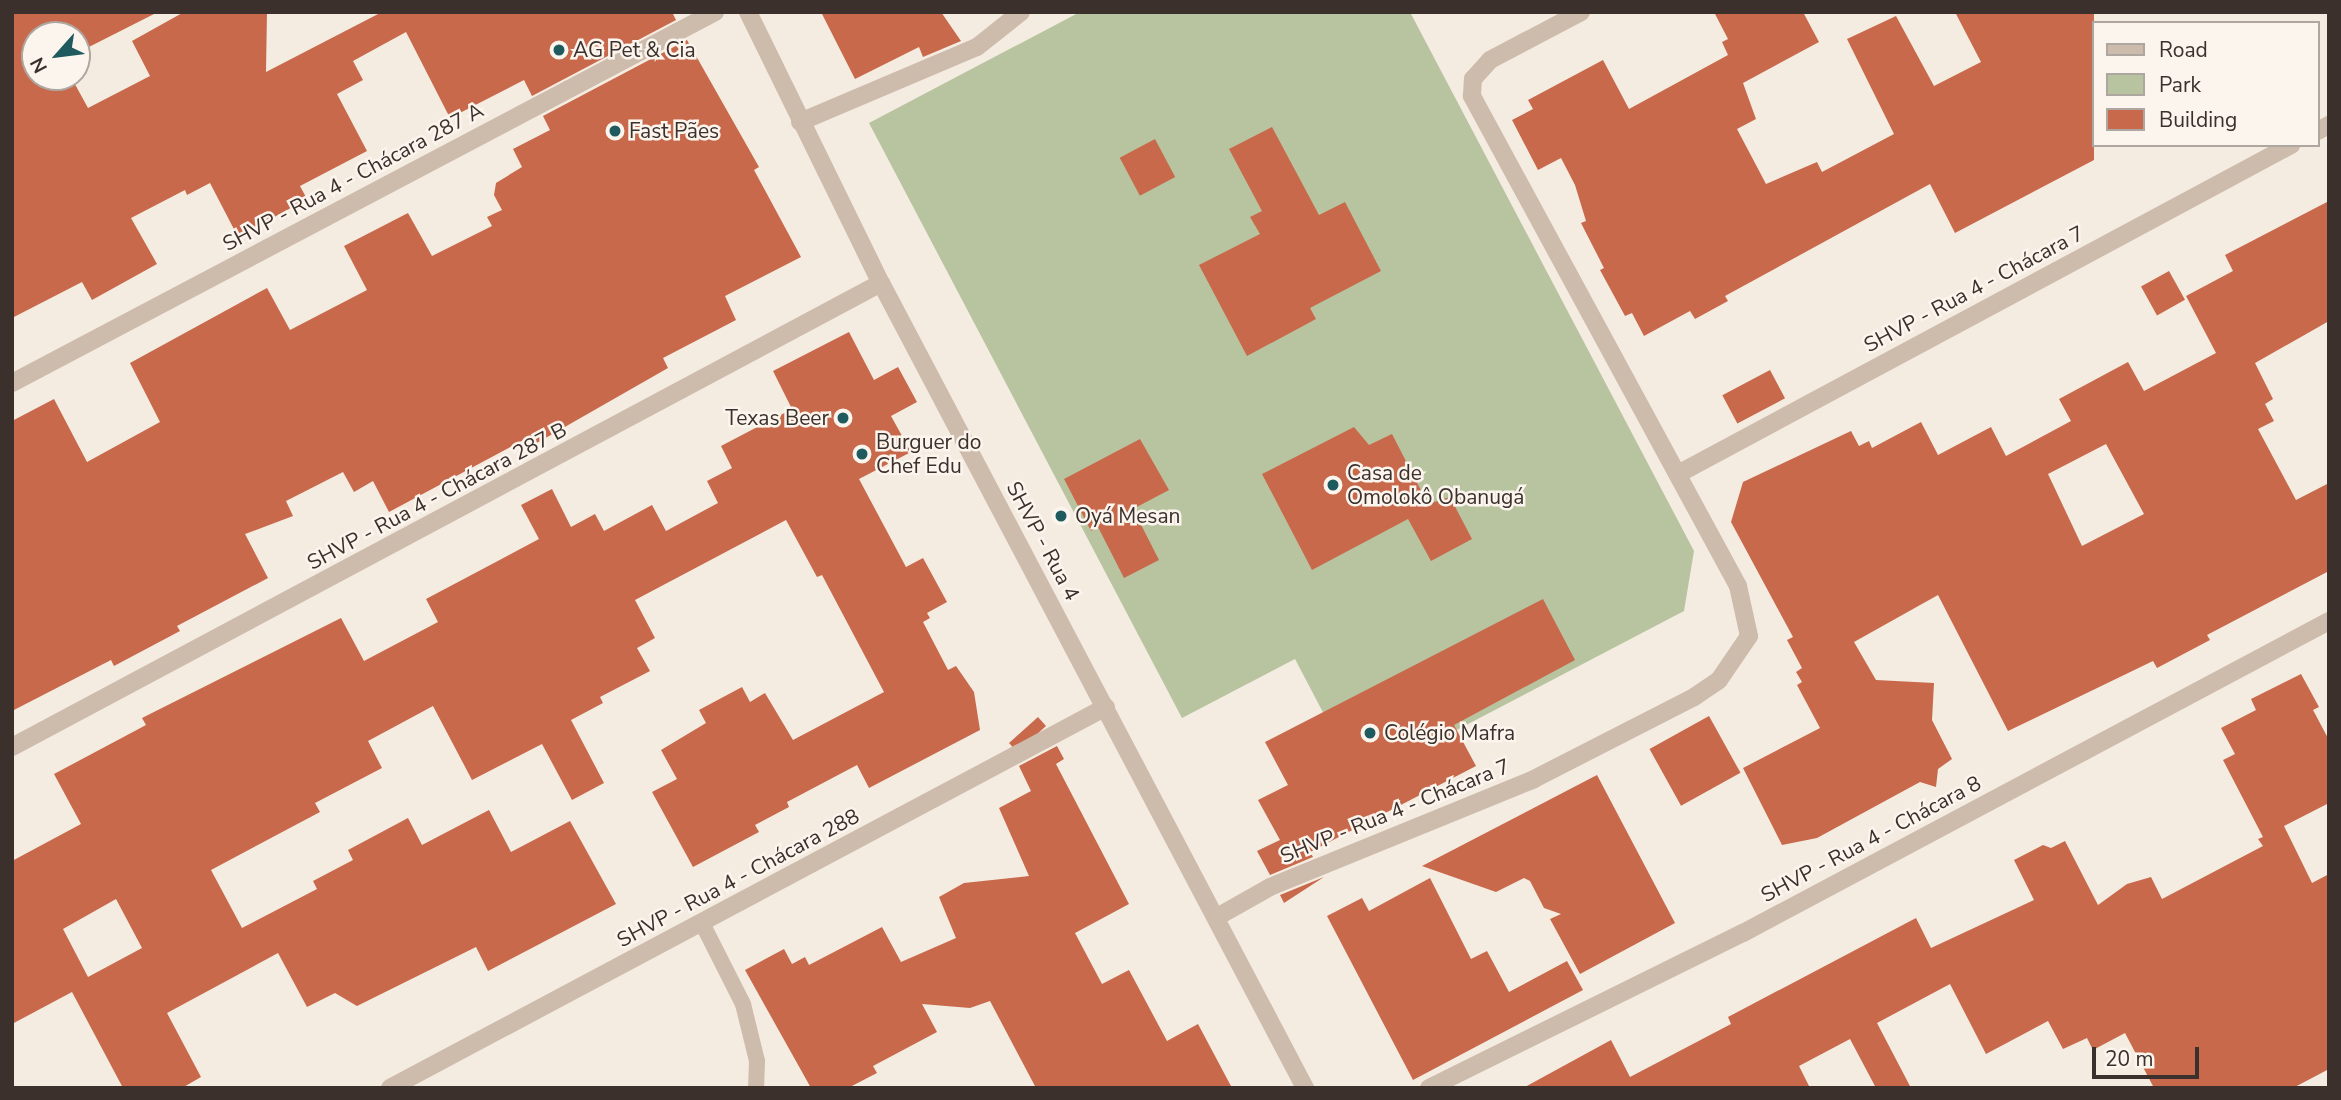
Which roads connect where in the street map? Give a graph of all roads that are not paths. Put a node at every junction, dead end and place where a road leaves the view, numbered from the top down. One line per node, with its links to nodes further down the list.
1 (715, 12): 8 (street, SHVP - Rua 4 - Chácara 287 A)
2 (748, 12): 5 (street, SHVP - Rua 4)
3 (1021, 12): 5 (street)
4 (1581, 12): 9 (street, SHVP - Rua 4 - Chácara 7)
5 (800, 122): 7 (street, SHVP - Rua 4)
6 (2287, 147): 9 (street, SHVP - Rua 4 - Chácara 7)
7 (881, 283): 11 (street, SHVP - Rua 4); 12 (street, SHVP - Rua 4 - Chácara 287 B)
8 (12, 383)
9 (1678, 474): 13 (street, SHVP - Rua 4 - Chácara 7)
10 (2329, 621): 18 (street, SHVP - Rua 4 - Chácara 8)
11 (1106, 707): 13 (street, SHVP - Rua 4); 14 (street, SHVP - Rua 4 - Chácara 288)
12 (12, 747)
13 (1217, 917): 17 (street, SHVP - Rua 4)
14 (702, 923): 15 (street, SHVP - Rua 4 - Chácara 288); 16 (lane)
15 (390, 1088)
16 (756, 1088)
17 (1305, 1088)
18 (1429, 1088)

